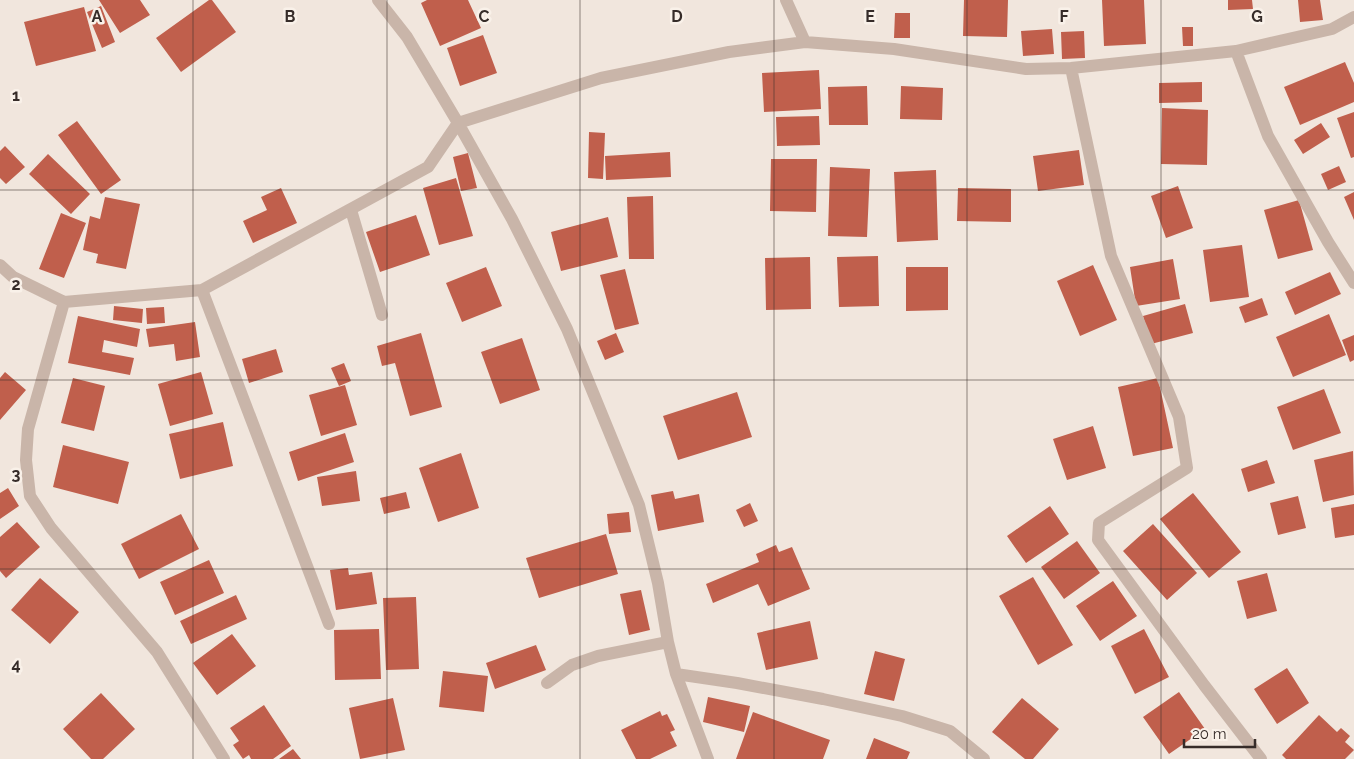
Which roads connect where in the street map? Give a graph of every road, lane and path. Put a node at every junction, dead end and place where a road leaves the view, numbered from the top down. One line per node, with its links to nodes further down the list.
1 (378, 0): 7 (street)
2 (786, 0): 4 (street)
3 (1354, 17): 5 (street)
4 (805, 42): 6 (street); 7 (street)
5 (1236, 51): 6 (street); 10 (street)
6 (1071, 68): 21 (street)
7 (458, 123): 8 (street); 15 (street)
8 (351, 210): 11 (street); 13 (street)
9 (0, 265): 12 (street)
10 (1354, 284)
11 (202, 290): 12 (street); 14 (street)
12 (64, 302): 18 (street)
13 (382, 315)
14 (329, 624)
15 (668, 642): 16 (street); 17 (street)
16 (676, 674): 19 (street); 20 (street)
17 (547, 683)
18 (224, 759)
19 (708, 759)
20 (984, 759)
21 (1261, 759)

